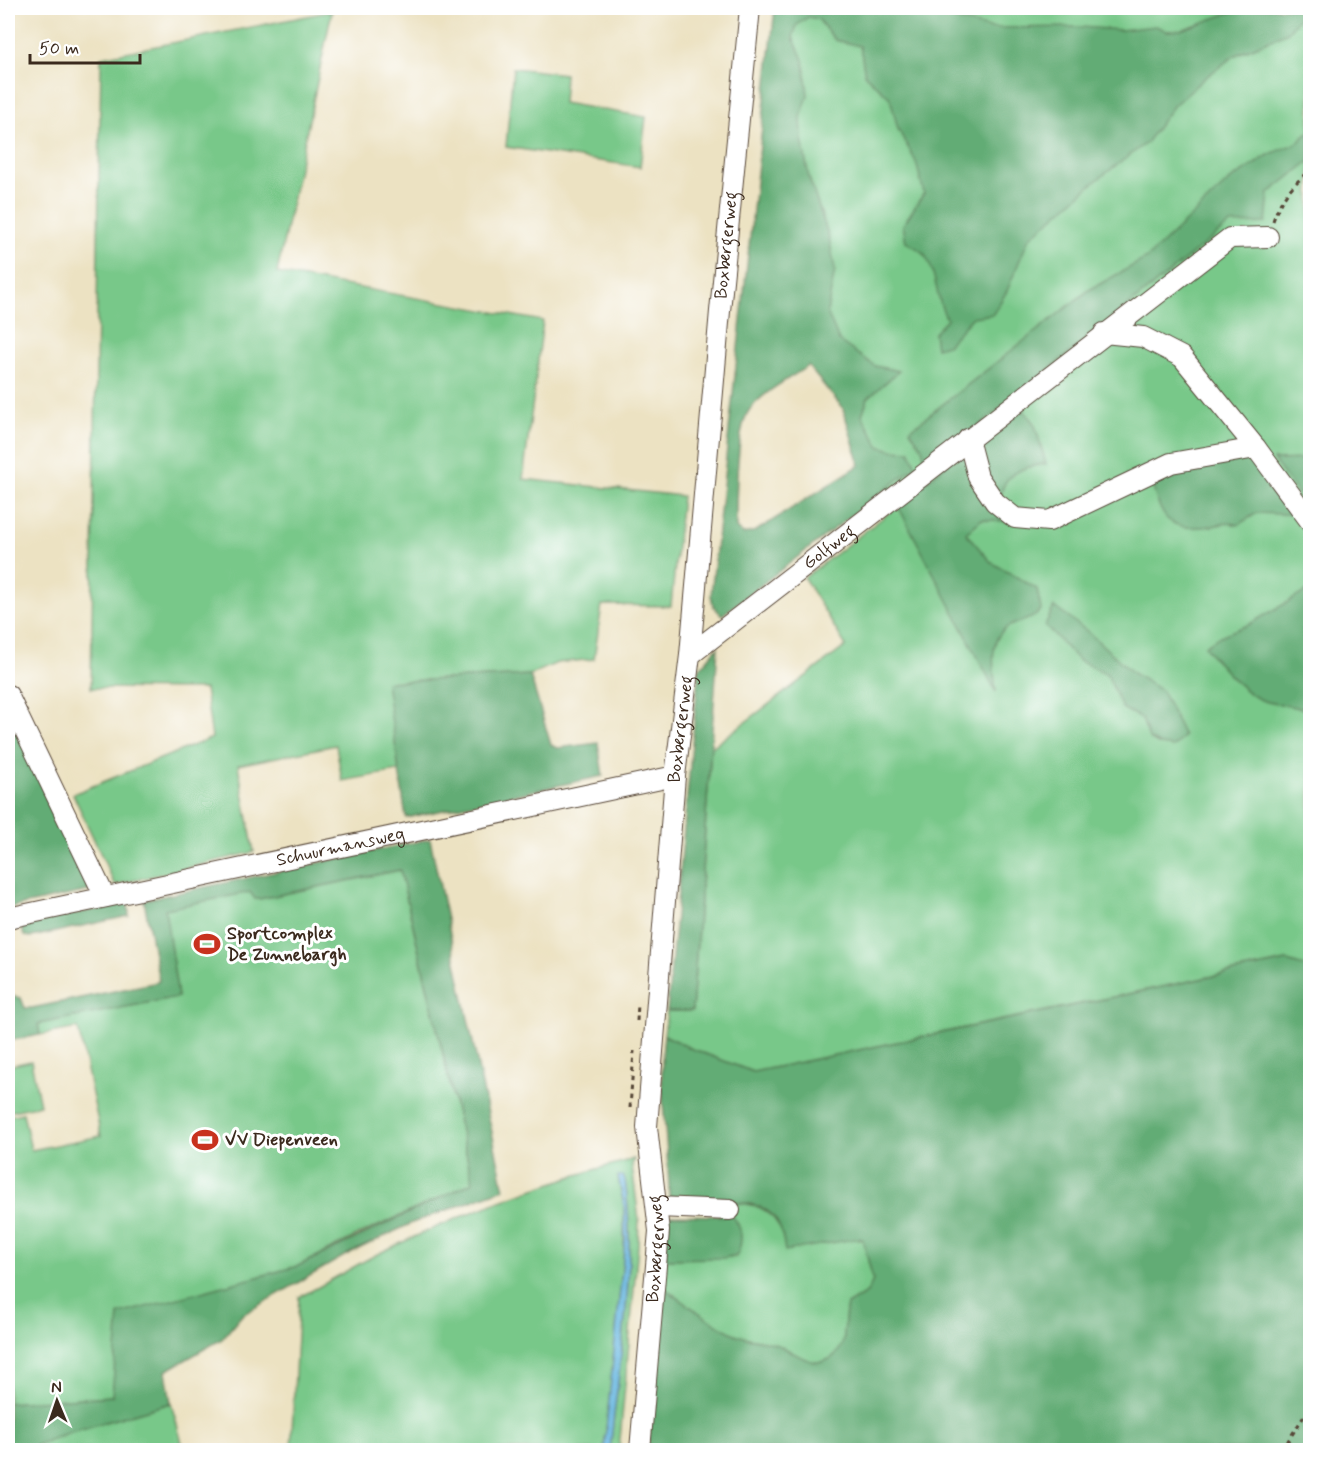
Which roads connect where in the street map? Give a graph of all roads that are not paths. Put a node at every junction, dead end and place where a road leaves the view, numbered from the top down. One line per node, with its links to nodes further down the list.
1 (750, 8): 7 (street, Boxbergerweg)
2 (1268, 237): 3 (street, Golfweg)
3 (1104, 333): 4 (street, Golfweg); 5 (street)
4 (968, 439): 5 (street); 7 (street, Golfweg)
5 (1256, 448): 6 (street)
6 (1311, 521)
7 (690, 655): 9 (street, Boxbergerweg)
8 (8, 695): 10 (street)
9 (675, 776): 10 (street, Schuurmansweg); 12 (street, Boxbergerweg)
10 (105, 897): 11 (street, Schuurmansweg)
11 (8, 918)
12 (658, 1207): 13 (street); 14 (street, Boxbergerweg)
13 (730, 1210)
14 (640, 1450)

